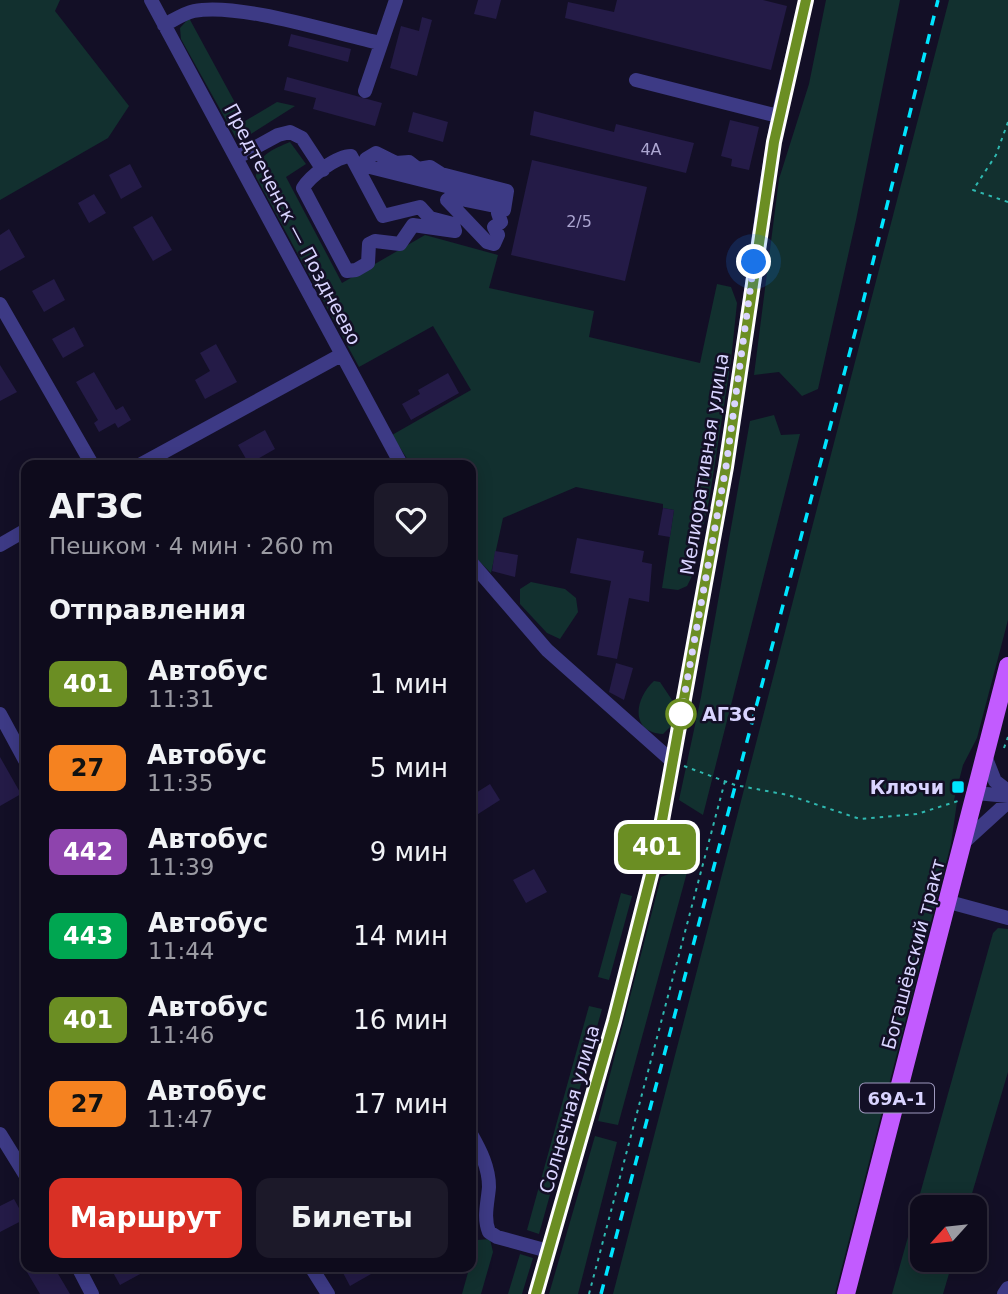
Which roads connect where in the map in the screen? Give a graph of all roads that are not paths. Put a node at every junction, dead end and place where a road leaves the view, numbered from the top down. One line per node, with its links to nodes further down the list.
1 (151, 0): 4 (street, Предтеченск — Позднеево)
2 (396, 0): 5 (street)
3 (806, 0): 8 (street, Мелиоративная улица)
4 (164, 24): 5 (street); 9 (street, Предтеченск — Позднеево)
5 (380, 43): 7 (street)
6 (636, 80): 8 (street)
7 (365, 91)
8 (778, 117): 24 (street, Мелиоративная улица)
9 (236, 158): 10 (street); 13 (street, Предтеченск — Позднеево)
10 (323, 170): 10 (street)
11 (497, 240): 11 (street)
12 (0, 304): 14 (street)
13 (341, 355): 15 (street); 16 (street, Предтеченск — Позднеево)
14 (90, 460)
15 (149, 460)
16 (399, 460)
17 (21, 533): 18 (street)
18 (0, 545)
19 (476, 568): 24 (street)
20 (1008, 666): 23 (main road, Богашёвский тракт / 69А-1)
21 (0, 714): 22 (street)
22 (21, 753)
23 (985, 756): 25 (street); 26 (main road, Богашёвский тракт / 69А-1)
24 (673, 762): 31 (street, Мелиоративная улица)
25 (1008, 793): 26 (street)
26 (968, 796): 28 (main road, Богашёвский тракт / 69А-1)
27 (1008, 802): 28 (street)
28 (963, 843): 29 (main road, Богашёвский тракт / 69А-1)
29 (949, 902): 30 (street); 42 (main road, Богашёвский тракт / 69А-1)
30 (1008, 918)
31 (636, 934): 35 (street, Солнечная улица)
32 (0, 1134): 34 (street)
33 (476, 1143): 35 (street)
34 (21, 1167)
35 (548, 1251): 41 (street, Солнечная улица)
36 (81, 1272): 39 (street)
37 (314, 1272): 40 (street)
38 (1008, 1288): 43 (street)
39 (92, 1294)
40 (328, 1294)
41 (536, 1294)
42 (846, 1294)
43 (1004, 1294)

